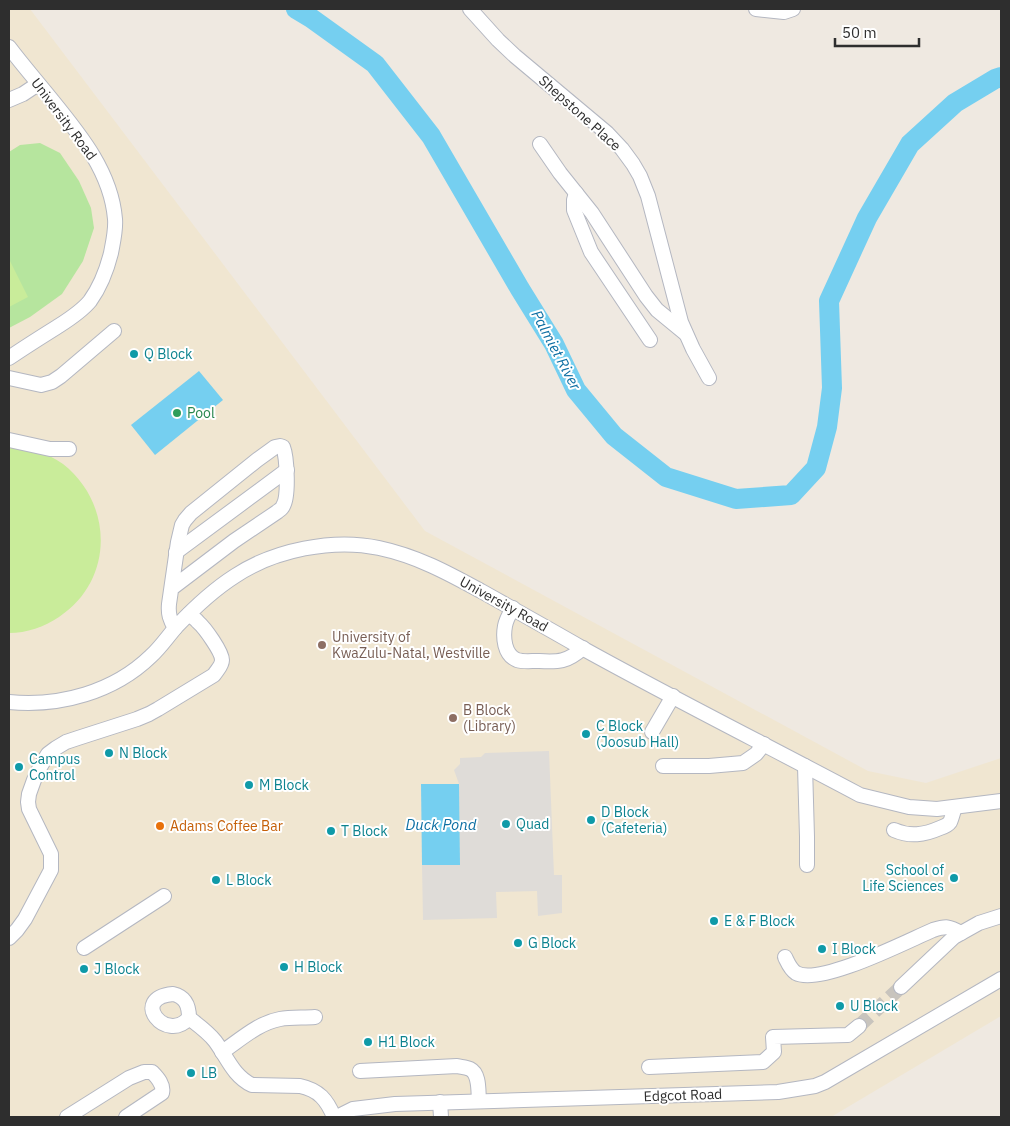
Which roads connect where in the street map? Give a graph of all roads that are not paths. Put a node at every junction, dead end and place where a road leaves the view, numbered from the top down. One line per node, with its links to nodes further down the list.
1 (470, 9): 10 (street, Shepstone Place)
2 (756, 9): 3 (street)
3 (793, 9)
4 (9, 47): 5 (street, University Road)
5 (38, 84): 6 (street); 12 (street, University Road)
6 (9, 100)
7 (540, 144): 8 (street)
8 (576, 193): 10 (street); 11 (street)
9 (114, 331): 13 (street)
10 (686, 334): 14 (street, Shepstone Place)
11 (650, 340)
12 (9, 358)
13 (9, 378)
14 (709, 378)
15 (9, 440): 16 (street)
16 (69, 449)
17 (287, 470): 18 (street); 18 (street); 19 (street)
18 (176, 552): 19 (street)
19 (172, 588): 22 (street)
20 (513, 608): 21 (street, University Road); 23 (street, University Road); 23 (street)
21 (189, 614): 22 (street, University Road); 37 (street)
22 (175, 628): 25 (street, University Road)
23 (584, 648): 24 (street, University Road)
24 (673, 696): 26 (street); 27 (street, University Road)
25 (13, 705)
26 (652, 732)
27 (764, 744): 28 (street); 29 (street, University Road)
28 (663, 766)
29 (804, 766): 31 (street, University Road); 33 (street)
30 (1001, 801): 31 (street, University Road)
31 (955, 807): 32 (street)
32 (894, 830)
33 (806, 865)
34 (164, 896): 38 (street)
35 (1001, 916): 36 (street)
36 (961, 933): 39 (street); 41 (street)
37 (9, 938)
38 (84, 948)
39 (785, 957)
40 (1001, 979): 48 (street, Edgcot Road)
41 (901, 987)
42 (315, 1017): 45 (street)
43 (189, 1018): 45 (street)
44 (859, 1026): 46 (street)
45 (222, 1052): 52 (street)
46 (649, 1066)
47 (360, 1071): 48 (street)
48 (479, 1101): 49 (street, Edgcot Road)
49 (440, 1102): 52 (street, Edgcot Road); 53 (street)
50 (67, 1117): 51 (street)
51 (126, 1117)
52 (336, 1117)
53 (441, 1117)

